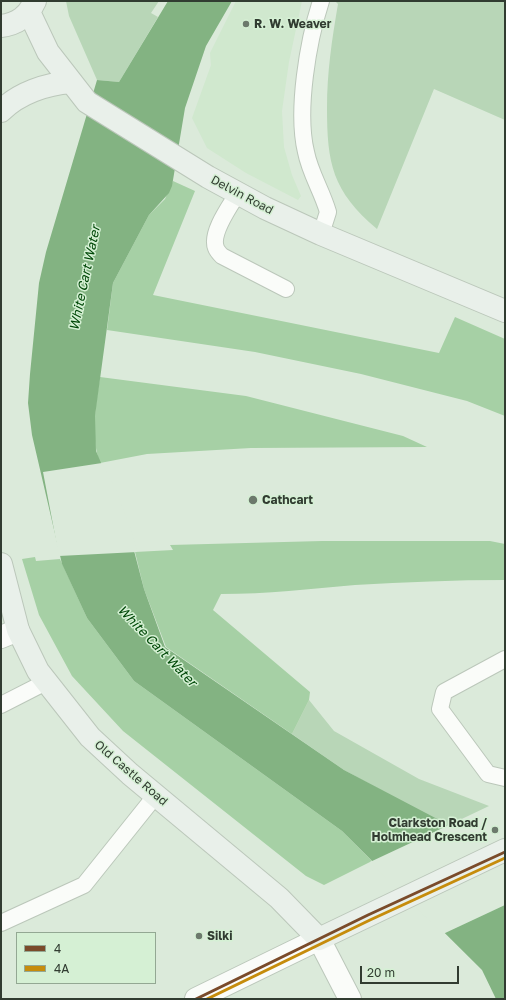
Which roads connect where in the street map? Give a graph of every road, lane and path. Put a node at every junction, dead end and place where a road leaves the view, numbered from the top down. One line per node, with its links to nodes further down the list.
1 (321, 1): 7 (lane)
2 (32, 7): 3 (main road); 4 (main road, Delvin Road)
3 (1, 26)
4 (71, 82): 5 (main road); 6 (main road, Delvin Road)
5 (1, 111)
6 (238, 194): 7 (main road, Delvin Road); 8 (lane)
7 (321, 234): 9 (main road, Delvin Road)
8 (286, 289)
9 (505, 311)
10 (1, 564): 11 (main road, Old Castle Road)
11 (10, 634): 13 (main road, Old Castle Road)
12 (505, 659): 15 (lane)
13 (46, 682): 14 (lane); 16 (main road, Old Castle Road)
14 (1, 704)
15 (505, 778)
16 (156, 795): 18 (lane); 19 (main road, Old Castle Road)
17 (504, 852): 19 (main road)
18 (1, 923)
19 (319, 939): 20 (street); 21 (street)
20 (196, 999)
21 (350, 999)

